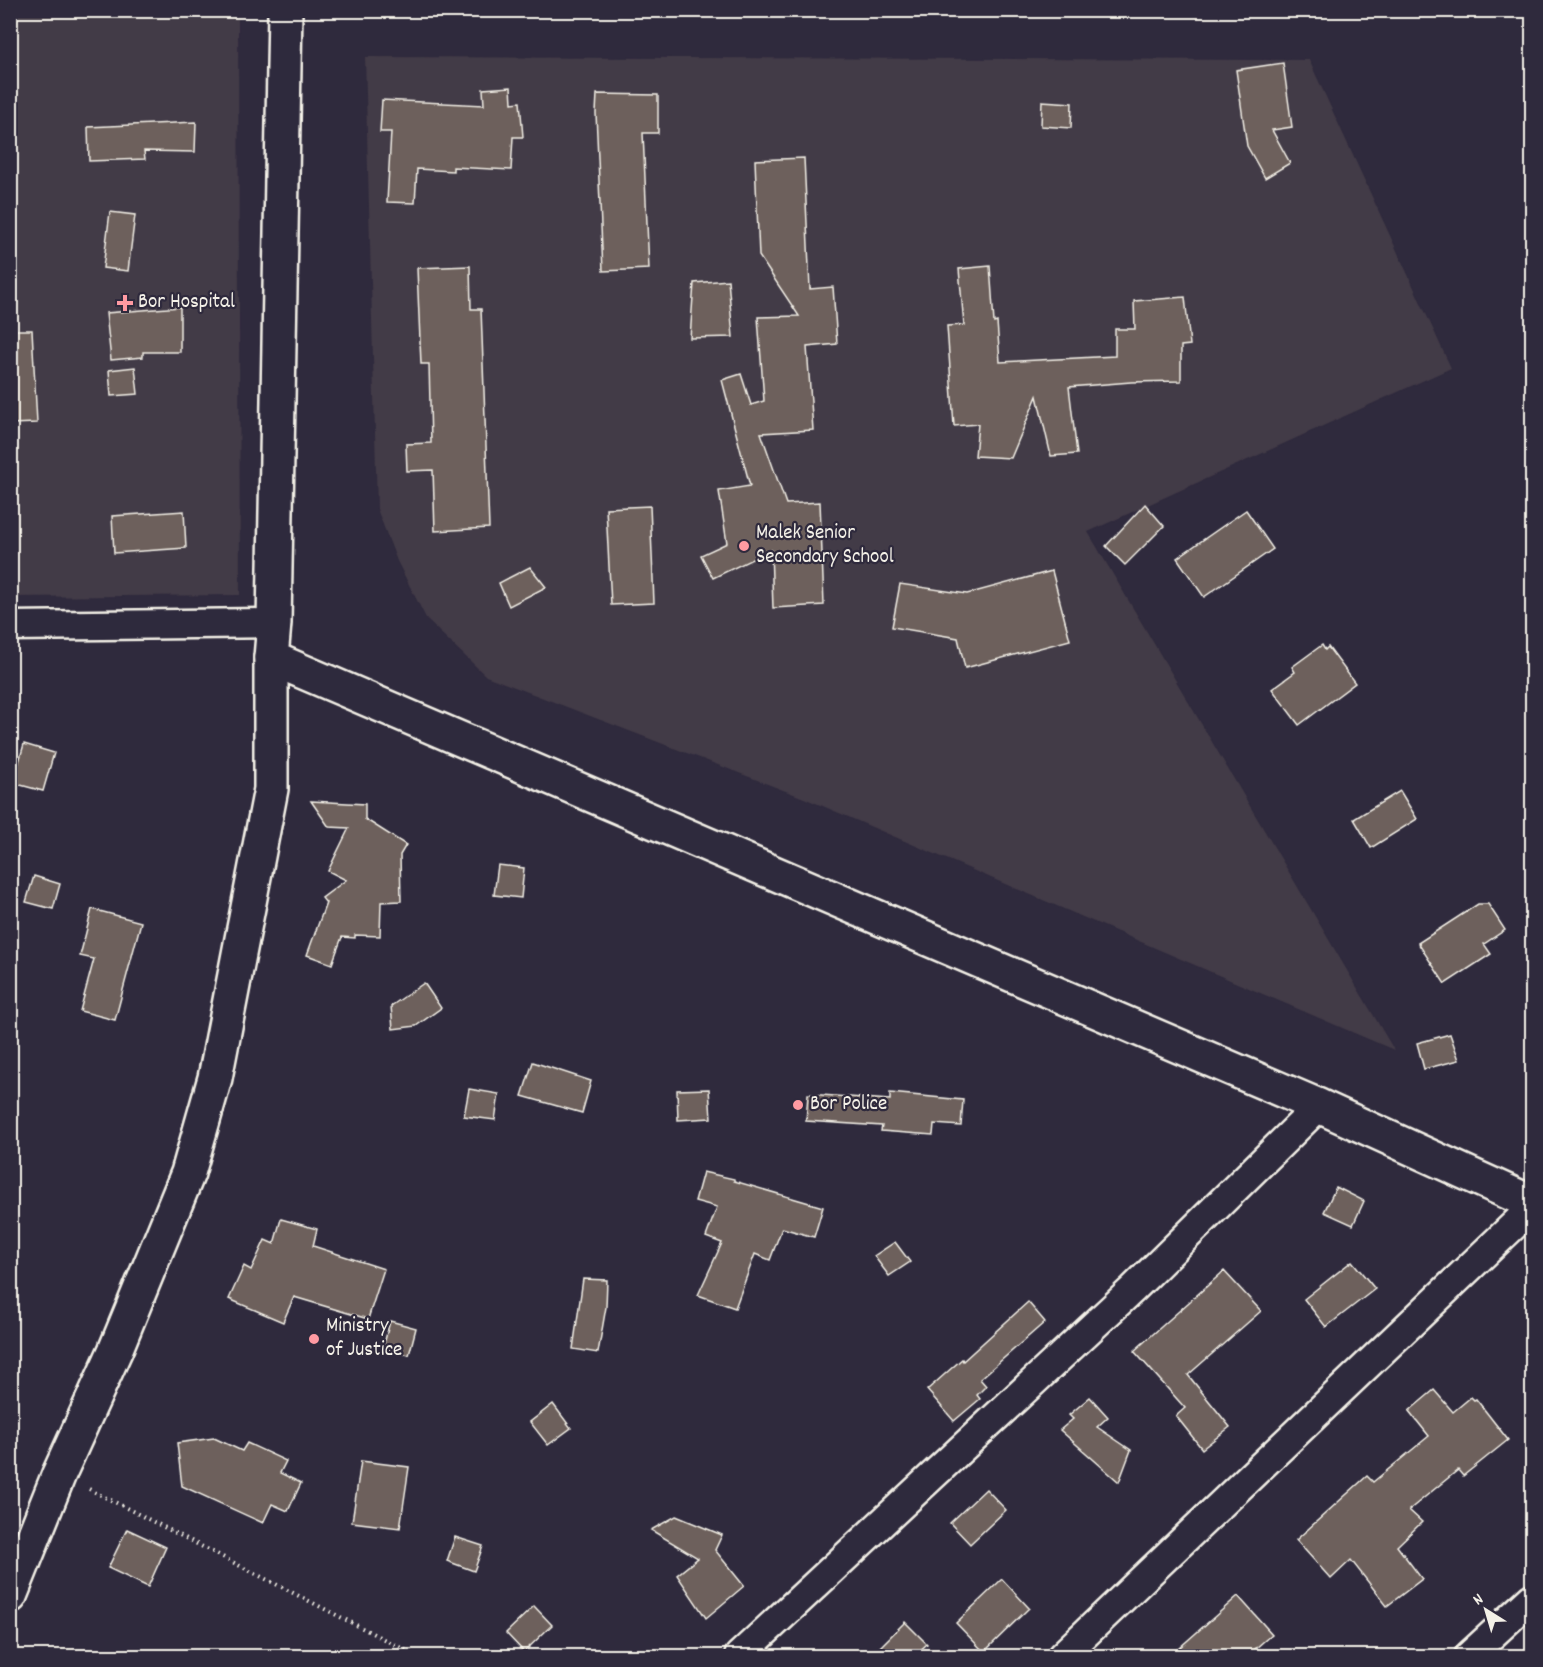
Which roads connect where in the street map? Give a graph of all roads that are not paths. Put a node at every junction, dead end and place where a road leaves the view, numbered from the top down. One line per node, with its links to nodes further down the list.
1 (285, 10): 2 (street)
2 (274, 623): 3 (street); 4 (street)
3 (10, 626)
4 (271, 658): 5 (street); 8 (street)
5 (1319, 1106): 6 (street); 10 (street)
6 (1533, 1203)
7 (1533, 1208): 11 (street)
8 (10, 1596)
9 (1533, 1598): 12 (street)
10 (739, 1656)
11 (1062, 1656)
12 (1469, 1656)

